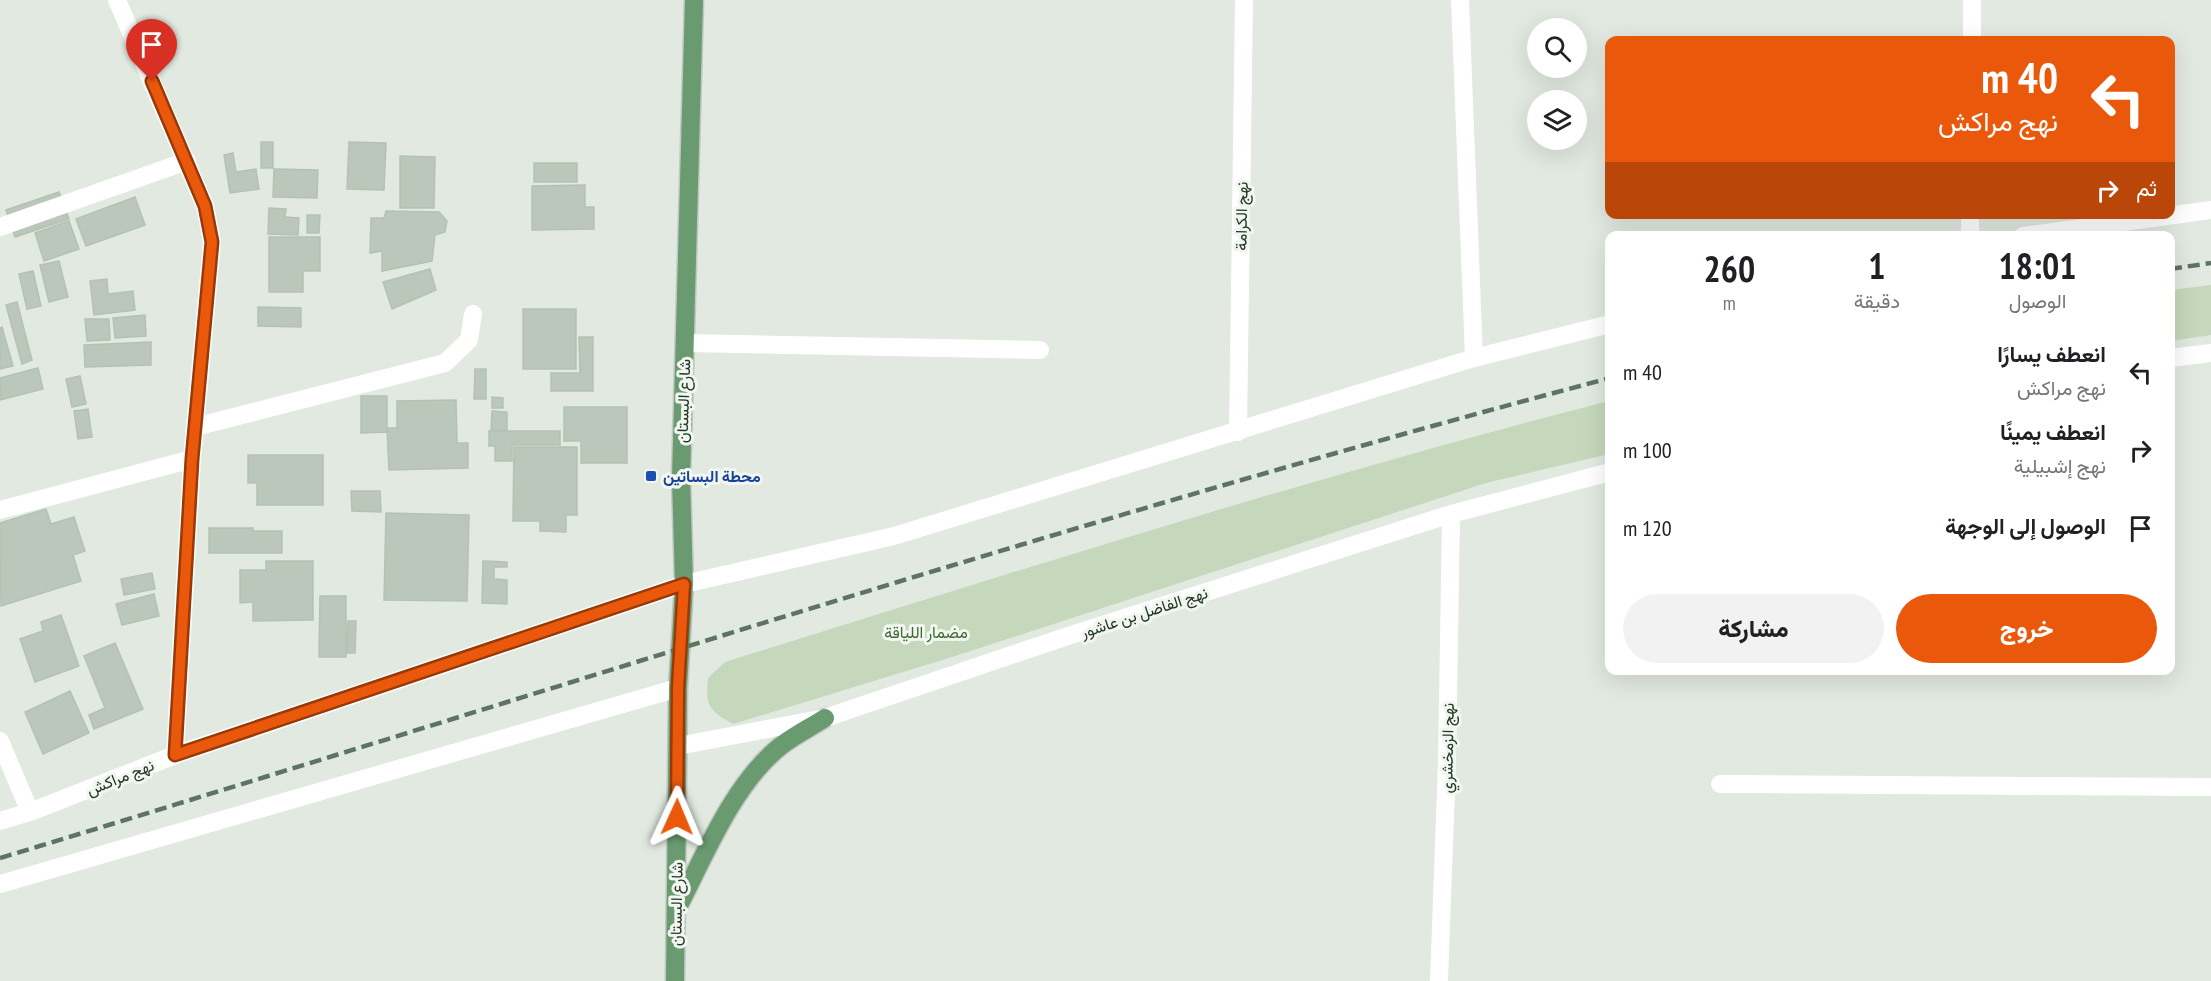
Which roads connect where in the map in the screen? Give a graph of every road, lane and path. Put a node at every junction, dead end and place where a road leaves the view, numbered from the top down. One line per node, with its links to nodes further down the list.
1 (117, 0): 7 (street)
2 (694, 0): 15 (main road, شارع البستان)
3 (1244, 0): 21 (street, نهج الكرامة)
4 (1461, 0): 19 (street)
5 (1972, 0): 6 (street)
6 (1972, 36)
7 (187, 161): 11 (street); 20 (street)
8 (2211, 210): 9 (street)
9 (2175, 215)
10 (2146, 219): 12 (street)
11 (0, 227)
12 (2059, 231)
13 (473, 314): 20 (street)
14 (1605, 325): 19 (street, نهج مراكش)
15 (685, 343): 16 (street); 26 (main road, شارع البستان)
16 (1040, 350)
17 (2211, 353): 18 (street)
18 (2175, 357)
19 (1474, 358): 21 (street, نهج مراكش)
20 (195, 427): 22 (street)
21 (1238, 432): 26 (street, نهج مراكش)
22 (192, 459): 24 (street); 31 (street)
23 (1605, 473): 25 (street, نهج الفاضل بن عاشور)
24 (0, 510)
25 (1452, 514): 28 (street, نهج الفاضل بن عاشور); 39 (street, نهج الزمخشري)
26 (684, 584): 27 (main road, شارع البستان); 31 (street, نهج مراكش)
27 (678, 688): 30 (main road, شارع البستان); 36 (street)
28 (825, 718): 30 (street, نهج الفاضل بن عاشور); 37 (main road)
29 (0, 741): 34 (street)
30 (678, 746): 37 (main road, شارع البستان)
31 (175, 755): 34 (street, نهج مراكش)
32 (1720, 784): 33 (street)
33 (2211, 787)
34 (30, 812): 35 (street, نهج مراكش)
35 (0, 821)
36 (0, 884)
37 (676, 911): 38 (main road, شارع البستان)
38 (675, 981)
39 (1439, 981)

